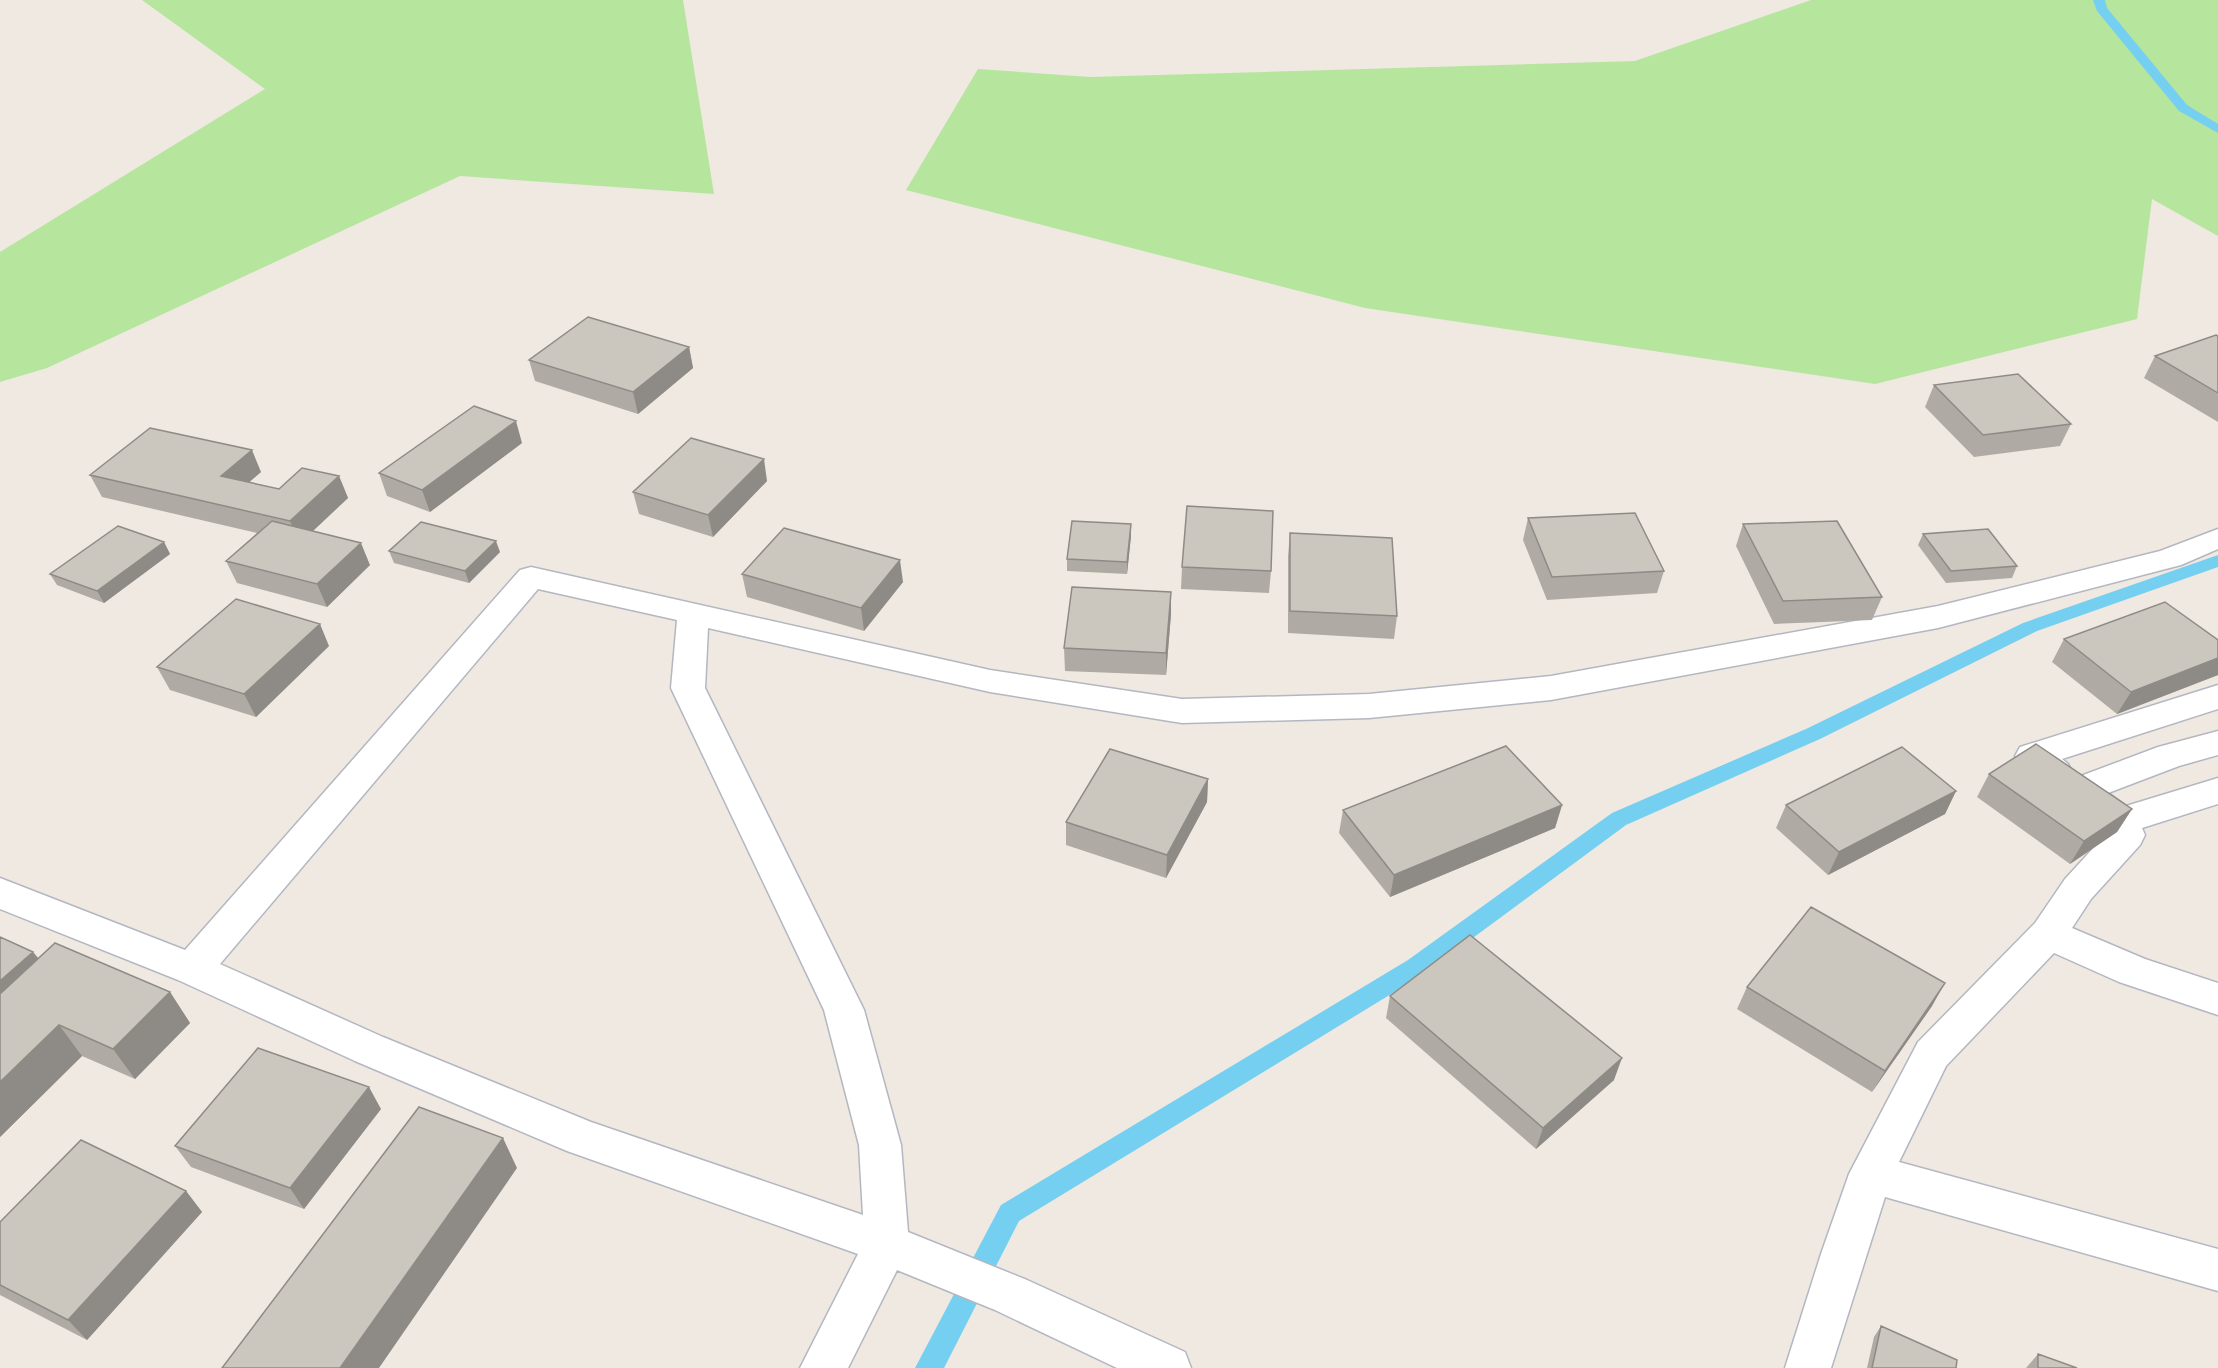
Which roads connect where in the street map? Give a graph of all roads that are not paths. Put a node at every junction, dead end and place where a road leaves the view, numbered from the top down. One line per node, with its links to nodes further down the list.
1 (2218, 538): 2 (street)
2 (693, 615): 10 (street); 13 (street)
3 (2218, 697): 5 (street)
4 (2218, 743): 5 (street)
5 (2079, 790): 7 (street)
6 (2218, 791): 7 (street)
7 (2121, 821): 9 (street)
8 (0, 893): 10 (street)
9 (2048, 934): 11 (street); 12 (street)
10 (192, 969): 13 (street)
11 (2218, 999)
12 (1871, 1174): 14 (street); 17 (street)
13 (887, 1244): 15 (street); 16 (street)
14 (2218, 1270)
15 (823, 1368)
16 (1168, 1368)
17 (1808, 1368)

